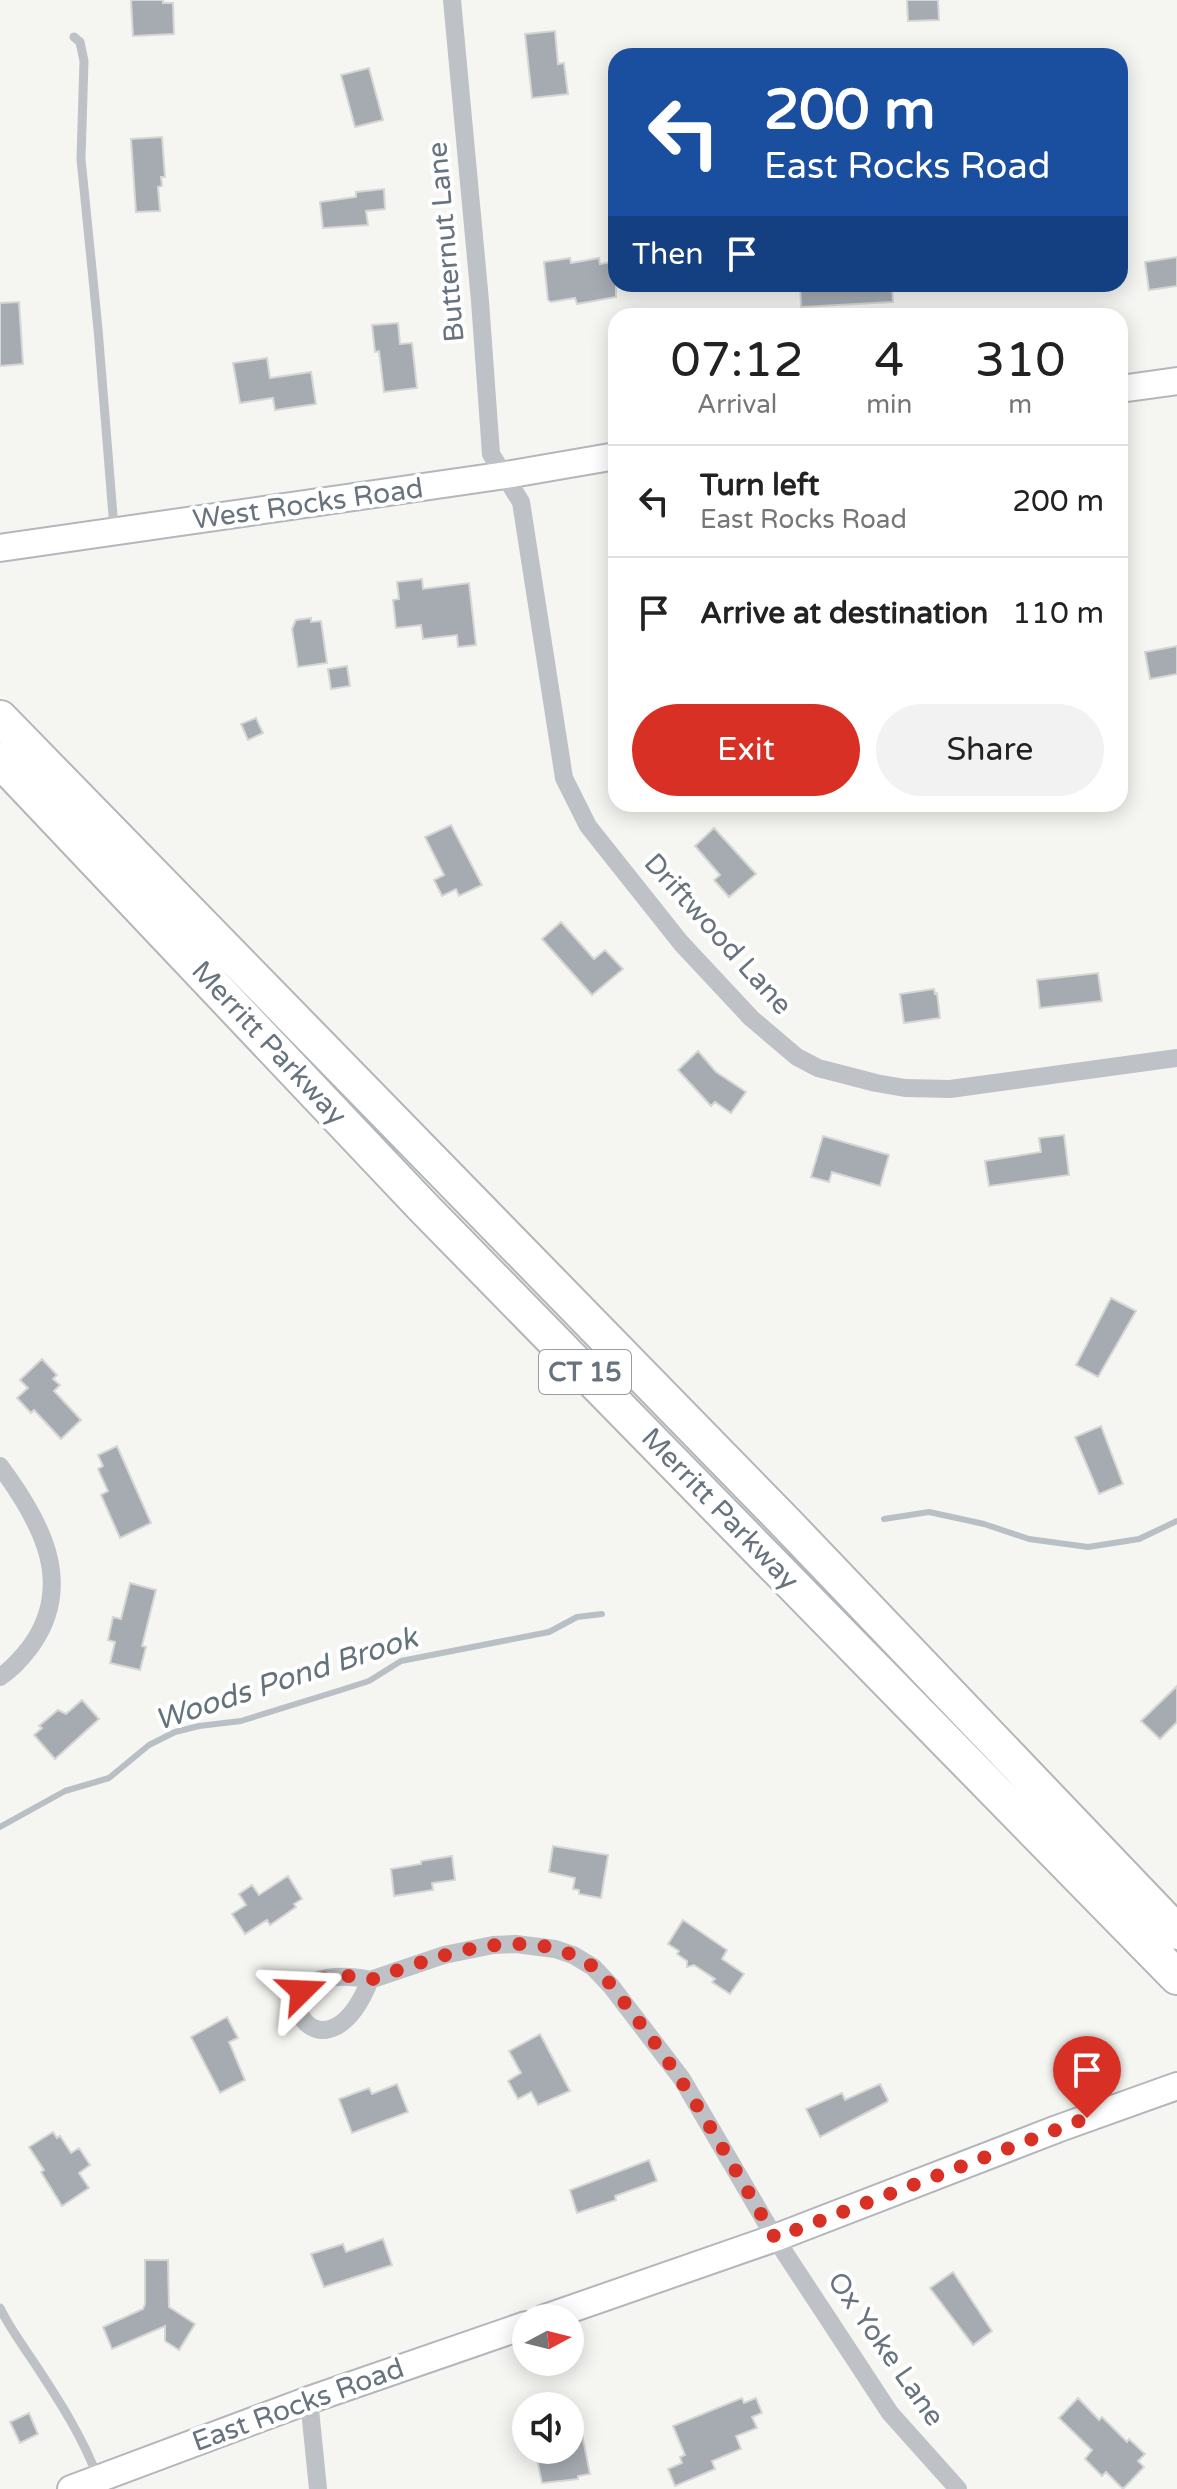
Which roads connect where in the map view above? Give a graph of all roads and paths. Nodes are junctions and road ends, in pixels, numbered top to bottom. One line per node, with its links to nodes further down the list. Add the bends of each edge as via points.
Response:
1 (452, 0): 6 (street, Butternut Lane, via 491,454)
2 (74, 37): 7 (lane, via 84,61 81,159)
3 (1177, 381): 4 (street)
4 (1128, 388)
5 (608, 457): 6 (street, West Rocks Road)
6 (506, 475): 7 (street, West Rocks Road); 11 (street, Driftwood Lane, via 521,502 564,778 574,802 681,943 771,1036 818,1068 905,1088 950,1089)
7 (114, 532): 8 (street, West Rocks Road)
8 (0, 548)
9 (0, 718): 14 (highway, Merritt Parkway / CT 15, via 788,1525)
10 (0, 760): 15 (highway, Merritt Parkway / CT 15, via 423,1207)
11 (1177, 1058)
12 (0, 1466): 13 (street, via 46,1543 52,1586 40,1633)
13 (0, 1677)
14 (1177, 1932)
15 (1177, 1977)
16 (370, 1980): 18 (street, Ox Yoke Lane, via 493,1945 555,1949 593,1967 682,2079)
17 (1177, 2086): 18 (street)
18 (775, 2238): 19 (street); 26 (street, Ox Yoke Lane, via 890,2413)
19 (584, 2304)
20 (0, 2308): 23 (lane, via 87,2450)
21 (512, 2330): 22 (street, East Rocks Road)
22 (309, 2400): 23 (street, East Rocks Road); 25 (street)
23 (98, 2478): 24 (street, East Rocks Road)
24 (71, 2489)
25 (318, 2489)
26 (958, 2489)

